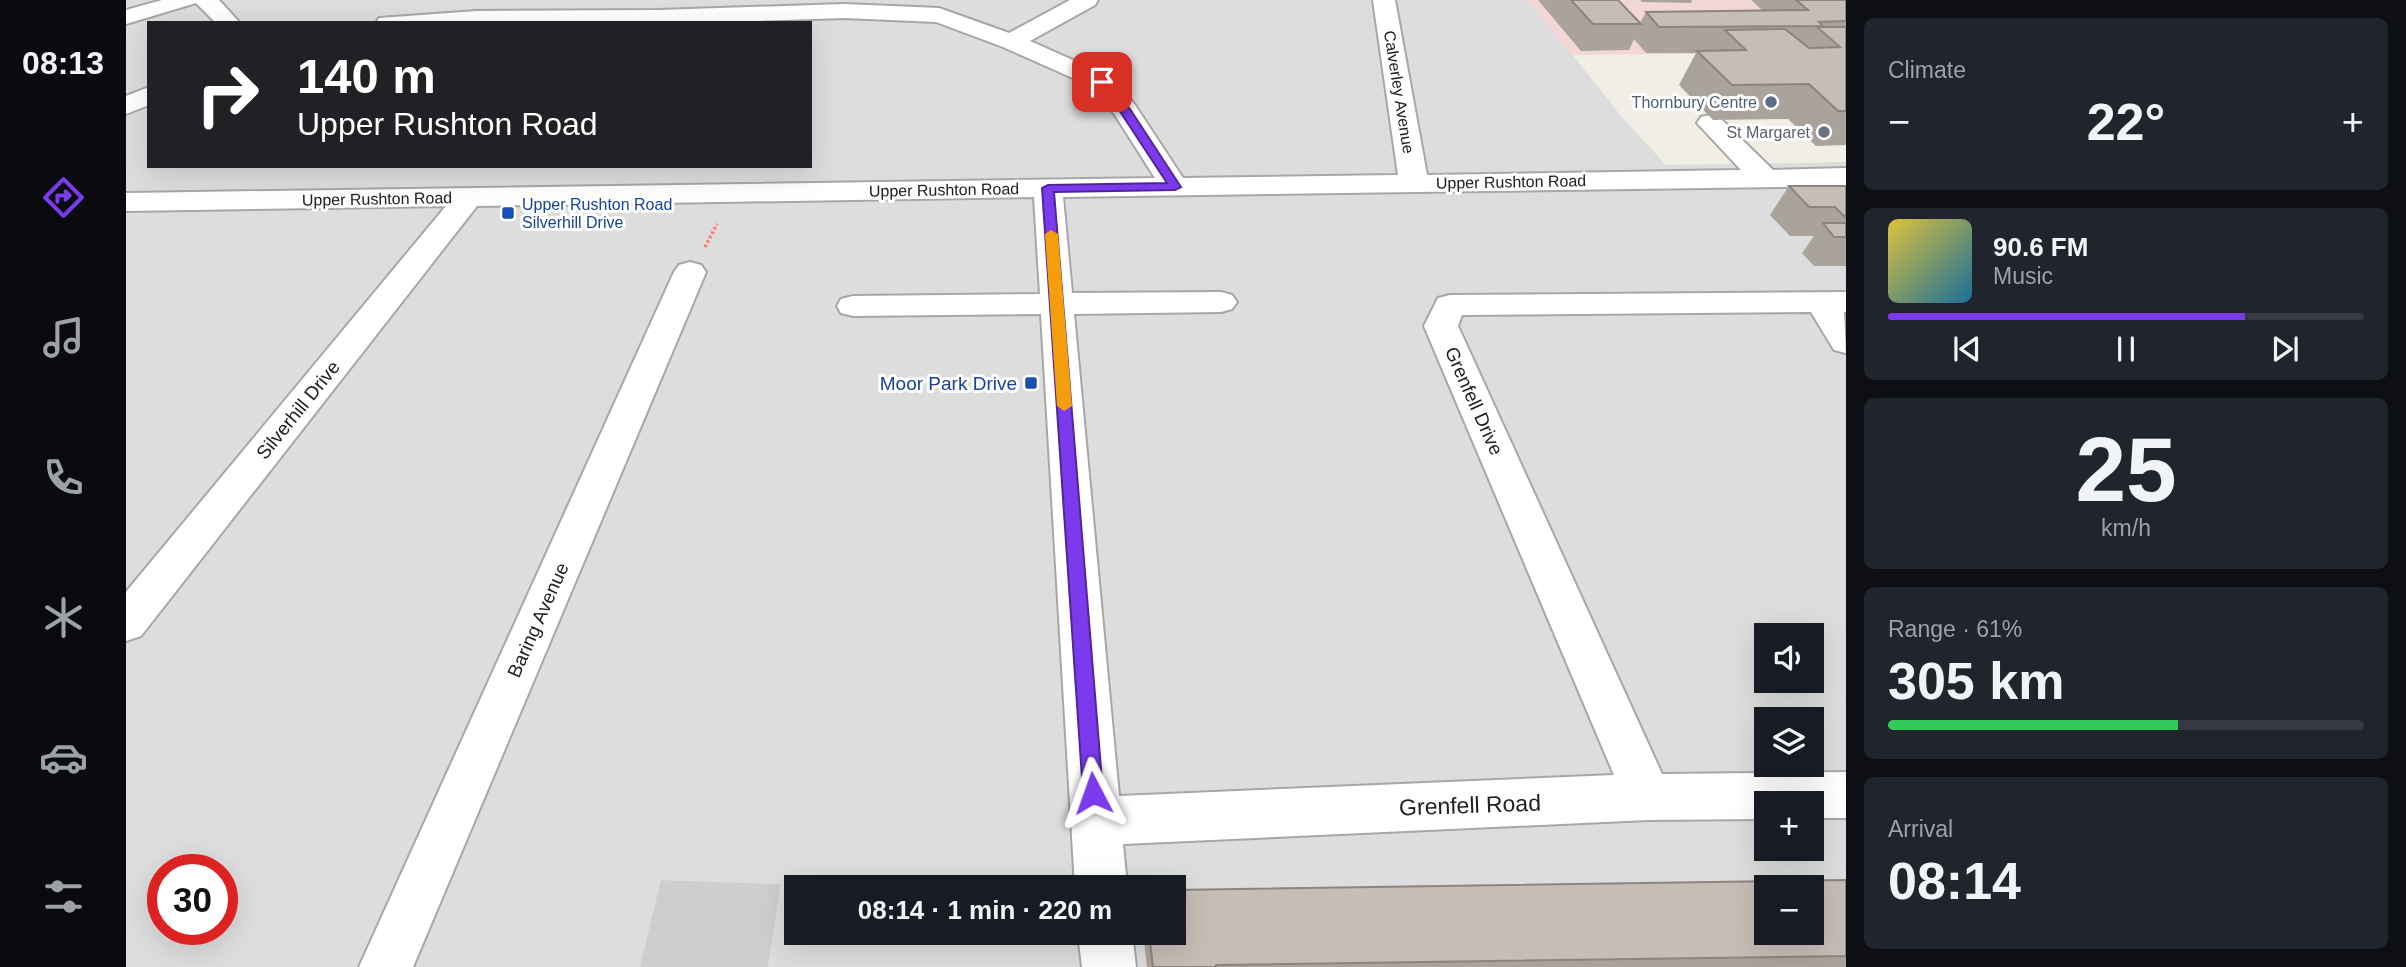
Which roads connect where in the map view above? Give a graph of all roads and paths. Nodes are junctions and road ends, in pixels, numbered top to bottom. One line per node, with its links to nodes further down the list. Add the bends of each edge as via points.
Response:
1 (187, 0): 7 (street)
2 (206, 0): 9 (street)
3 (1087, 0): 11 (street)
4 (1384, 0): 18 (street, Calverley Avenue)
5 (844, 6): 8 (street); 11 (street, via 939,15)
6 (483, 9): 8 (street); 10 (street)
7 (126, 18)
8 (656, 20)
9 (227, 21)
10 (401, 21)
11 (1011, 42): 19 (street, via 1102,82)
12 (147, 96): 13 (street)
13 (126, 106)
14 (1710, 123): 16 (street)
15 (595, 168): 21 (street)
16 (1765, 177): 17 (street, Upper Rushton Road); 18 (street, Upper Rushton Road)
17 (1846, 177)
18 (1414, 184): 19 (street, Upper Rushton Road)
19 (1175, 187): 20 (street, Upper Rushton Road)
20 (1048, 188): 22 (street, Upper Rushton Road); 28 (street)
21 (584, 195): 22 (street, Upper Rushton Road); 23 (street, Upper Rushton Road)
22 (733, 195): 25 (path)
23 (469, 197): 24 (street, Upper Rushton Road); 31 (street, Silverhill Drive)
24 (126, 202)
25 (690, 272): 37 (street, Baring Avenue)
26 (1221, 302): 28 (street)
27 (1833, 302): 30 (street); 33 (street, Grenfell Drive, via 1450,305 1441,326)
28 (1057, 304): 29 (street); 34 (street)
29 (853, 306)
30 (1846, 342)
31 (126, 623)
32 (1846, 795): 33 (street, Grenfell Road)
33 (1648, 797): 34 (street, Grenfell Road)
34 (1095, 821): 35 (street)
35 (1100, 875)
36 (1106, 945): 38 (street)
37 (386, 967)
38 (1108, 967)

